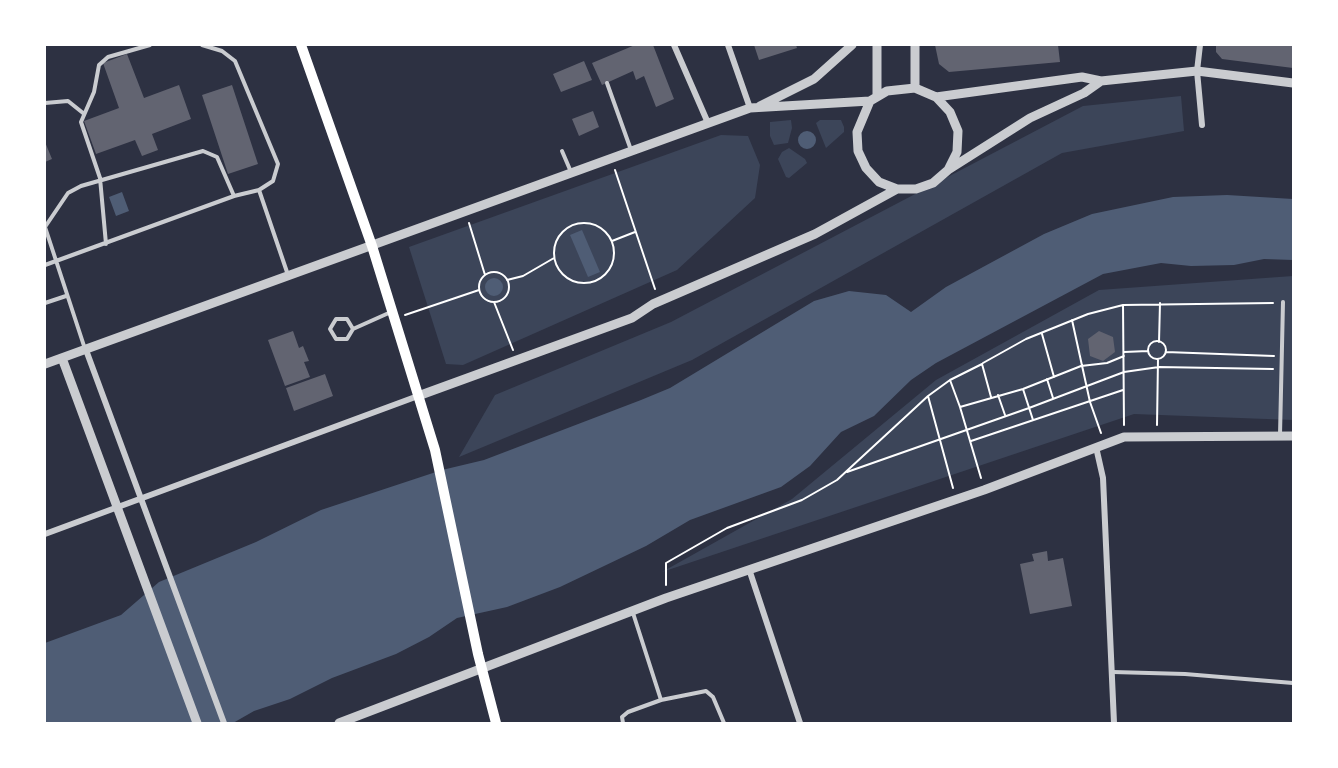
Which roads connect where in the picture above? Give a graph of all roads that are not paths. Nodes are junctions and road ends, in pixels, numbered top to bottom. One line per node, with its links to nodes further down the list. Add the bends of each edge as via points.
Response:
1 (150, 45): 19 (lane, via 108,57 99,65 94,92)
2 (202, 45): 28 (lane, via 222,51 236,61 278,164 273,181)
3 (301, 45): 31 (main road)
4 (674, 45): 20 (street)
5 (728, 45): 18 (street)
6 (852, 45): 18 (street, via 814,79)
7 (877, 45): 16 (street)
8 (915, 45): 14 (street)
9 (1200, 45): 10 (street)
10 (1197, 70): 11 (street); 13 (street); 21 (street)
11 (1101, 81): 15 (street, via 1082,77); 24 (street, via 1030,118)
12 (607, 83): 23 (lane)
13 (1293, 83)
14 (915, 88): 15 (street); 16 (street, via 900,88)
15 (936, 97): 24 (street, via 950,112 957,131 957,152)
16 (874, 98): 18 (street); 27 (street, via 857,132 858,151 879,182)
17 (45, 103): 19 (lane, via 68,101)
18 (753, 108): 20 (street)
19 (83, 113): 26 (lane, via 81,122)
20 (708, 123): 23 (street)
21 (1202, 125)
22 (562, 150): 25 (lane)
23 (631, 151): 25 (street)
24 (948, 170): 27 (street, via 933,183 916,189)
25 (571, 173): 31 (street)
26 (100, 178): 29 (lane, via 203,151 217,158); 30 (lane); 32 (lane, via 68,193 45,227)
27 (897, 189): 43 (street, via 815,234 653,304 632,318)
28 (259, 190): 29 (lane); 34 (lane)
29 (234, 196): 30 (lane)
30 (106, 244): 32 (lane)
31 (372, 246): 34 (street); 38 (main road)
32 (56, 262): 33 (lane); 35 (lane)
33 (45, 266)
34 (288, 276): 40 (street)
35 (66, 296): 37 (lane); 40 (lane)
36 (1283, 302): 44 (lane)
37 (45, 303)
38 (393, 315): 39 (lane); 43 (main road)
39 (353, 329): 39 (lane, via 347,339 336,339 330,329 336,319 347,319)
40 (86, 350): 41 (street); 47 (street)
41 (62, 358): 42 (street); 48 (street)
42 (45, 364)
43 (418, 396): 47 (street); 52 (main road, via 435,450)
44 (1280, 435): 45 (street); 46 (street, via 1157,435 1124,437)
45 (1293, 436)
46 (1100, 445): 50 (street, via 956,500); 53 (street)
47 (142, 499): 48 (street); 57 (street)
48 (118, 508): 49 (street); 56 (street)
49 (45, 534)
50 (749, 569): 51 (street); 62 (street)
51 (633, 612): 52 (street); 55 (lane)
52 (482, 668): 58 (street); 59 (main road)
53 (1113, 672): 54 (lane); 63 (street)
54 (1293, 683)
55 (661, 700): 60 (lane, via 628,712 622,717); 61 (lane, via 706,691 713,697)
56 (197, 723)
57 (225, 723)
58 (339, 723)
59 (496, 723)
60 (623, 723)
61 (724, 723)
62 (800, 723)
63 (1114, 723)

